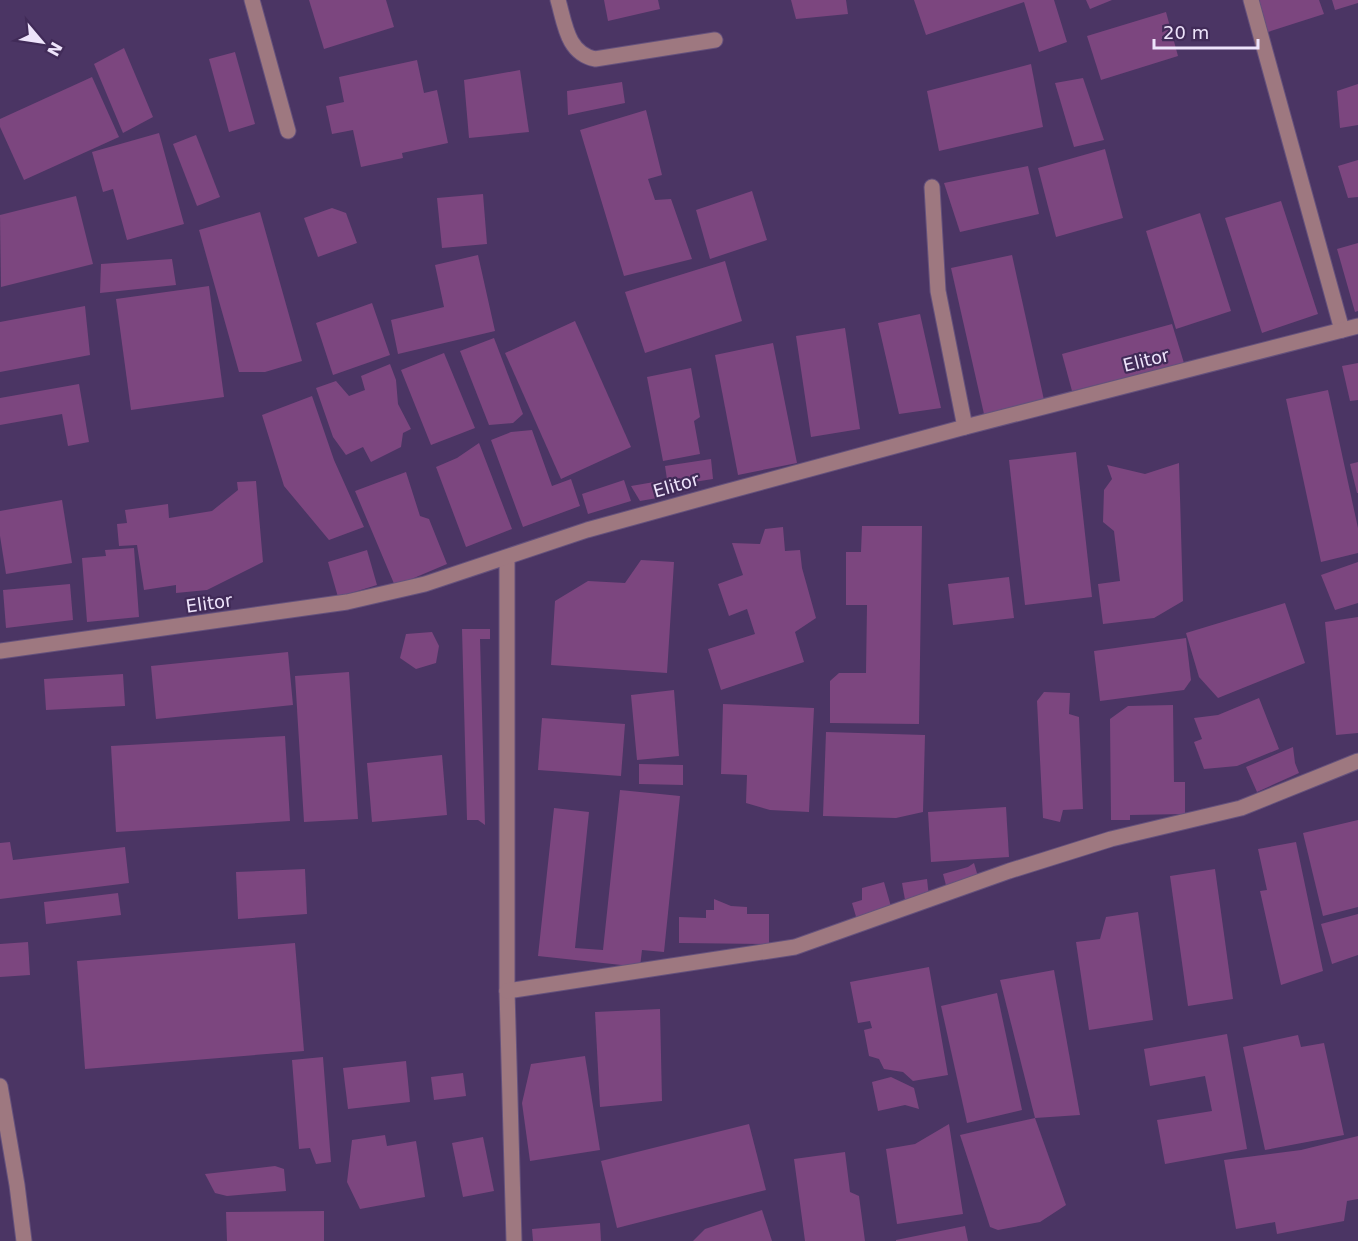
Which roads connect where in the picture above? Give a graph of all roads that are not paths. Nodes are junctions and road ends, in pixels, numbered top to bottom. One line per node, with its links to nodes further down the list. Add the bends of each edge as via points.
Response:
1 (252, 0): 5 (street)
2 (558, 0): 4 (street, via 571,46 582,57 595,59)
3 (1251, 0): 8 (street)
4 (715, 40)
5 (288, 131)
6 (932, 187): 9 (street, via 938,291)
7 (1358, 326): 8 (street, Elitor)
8 (1342, 330): 9 (street, Elitor)
9 (965, 427): 10 (street, Elitor, via 587,530)
10 (507, 558): 11 (street, Elitor, via 425,584 347,602); 13 (street)
11 (0, 651)
12 (1358, 761): 13 (street, via 1240,808 1111,839 795,947)
13 (507, 991): 16 (street)
14 (0, 1086): 15 (street)
15 (24, 1241)
16 (514, 1241)

